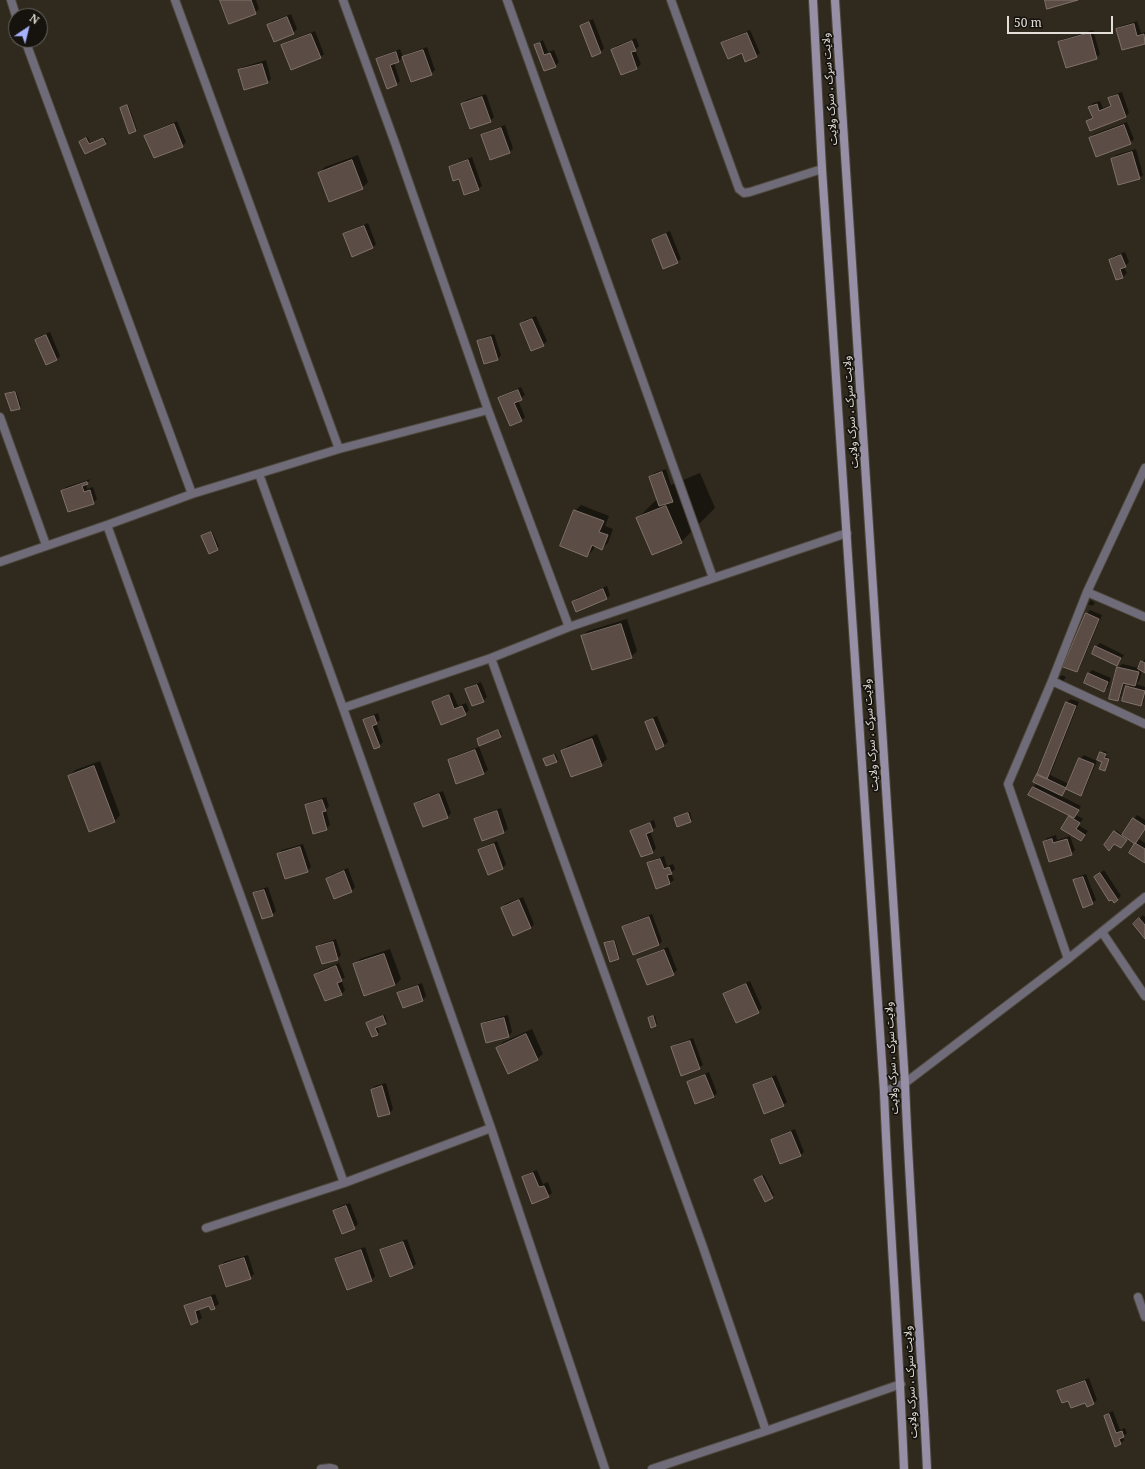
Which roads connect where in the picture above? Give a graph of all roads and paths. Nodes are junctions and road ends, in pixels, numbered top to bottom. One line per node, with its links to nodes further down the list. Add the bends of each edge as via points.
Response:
1 (174, 0): 11 (street)
2 (343, 0): 9 (street)
3 (507, 0): 20 (street)
4 (671, 0): 8 (street, via 739,189 744,193 750,192)
5 (813, 0): 8 (main road, ولایت سړک ، سرک ولایت)
6 (835, 0): 32 (main road, ولایت سړک ، سرک ولایت)
7 (28, 48): 15 (street)
8 (822, 169): 17 (main road, ولایت سړک ، سرک ولایت)
9 (488, 410): 11 (street); 23 (street)
10 (0, 417): 18 (street)
11 (339, 449): 13 (street)
12 (1145, 468): 14 (street)
13 (259, 474): 15 (street); 26 (street)
14 (1143, 480): 21 (street)
15 (192, 494): 16 (street)
16 (108, 525): 18 (street); 35 (street)
17 (847, 533): 20 (street); 33 (main road, ولایت سړک ، سرک ولایت)
18 (46, 545): 19 (street)
19 (0, 562)
20 (712, 578): 23 (street)
21 (1087, 592): 22 (street); 25 (street)
22 (1145, 617)
23 (569, 627): 24 (street)
24 (491, 658): 26 (street); 40 (street, via 703,1247)
25 (1052, 682): 27 (street); 30 (street, via 1008,784)
26 (343, 708): 34 (street)
27 (1145, 724)
28 (1145, 897): 29 (street)
29 (1102, 932): 30 (street); 31 (street)
30 (1068, 959): 32 (street)
31 (1145, 996)
32 (905, 1082): 33 (street); 46 (main road, ولایت سړک ، سرک ولایت)
33 (884, 1092): 39 (main road, ولایت سړک ، سرک ولایت)
34 (491, 1128): 35 (street); 43 (street)
35 (344, 1183): 36 (street)
36 (206, 1228)
37 (1138, 1297): 38 (street)
38 (1145, 1317)
39 (901, 1384): 40 (street); 45 (main road, ولایت سړک ، سرک ولایت)
40 (766, 1431): 44 (street)
41 (321, 1469): 42 (street)
42 (334, 1469)
43 (605, 1469)
44 (652, 1469)
45 (904, 1469)
46 (927, 1469)

